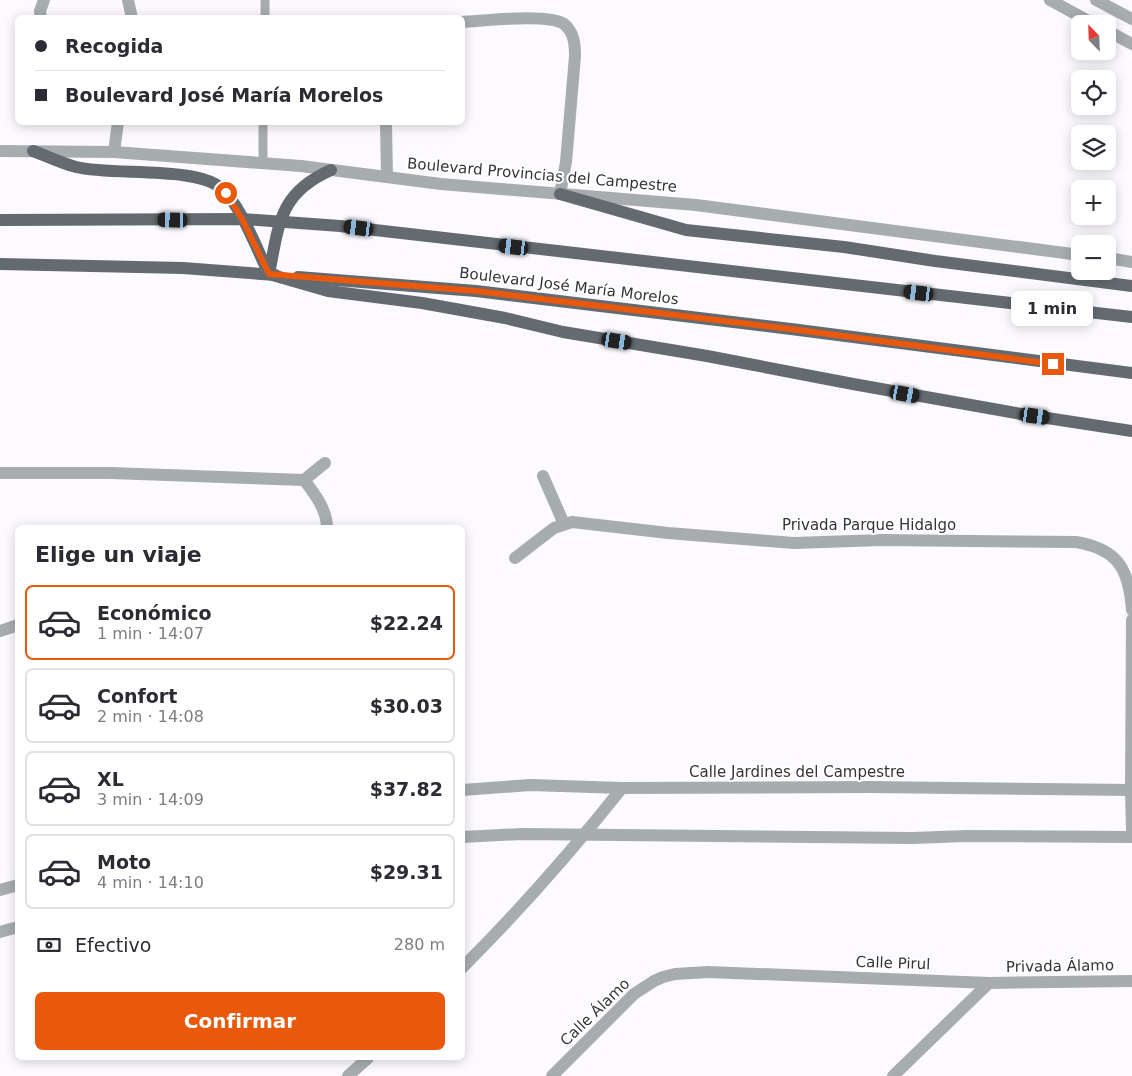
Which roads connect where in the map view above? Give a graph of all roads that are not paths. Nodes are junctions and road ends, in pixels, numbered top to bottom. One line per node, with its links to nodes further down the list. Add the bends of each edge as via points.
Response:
1 (44, 0): 6 (street)
2 (128, 0): 7 (street)
3 (265, 0): 8 (lane)
4 (1050, 0): 9 (street)
5 (1096, 0): 10 (street)
6 (41, 15)
7 (131, 15)
8 (264, 15)
9 (1078, 15)
10 (1132, 19)
11 (465, 22): 23 (street, via 543,18 562,23 569,29 575,44 575,56 566,162)
12 (1116, 35): 13 (street)
13 (1132, 44)
14 (118, 125): 19 (street)
15 (263, 125): 20 (lane)
16 (386, 125): 22 (street)
17 (0, 151): 18 (street, Boulevard Provincias del Campestre)
18 (33, 151): 19 (street, Boulevard Provincias del Campestre); 24 (main road, via 76,167 207,180 226,193)
19 (114, 152): 20 (street, Boulevard Provincias del Campestre)
20 (263, 162): 21 (street, Boulevard Provincias del Campestre)
21 (331, 170): 22 (street, Boulevard Provincias del Campestre); 26 (main road, via 298,192)
22 (387, 177): 23 (street, Boulevard Provincias del Campestre)
23 (560, 194): 27 (street, Boulevard Provincias del Campestre, via 696,206); 32 (main road, via 686,230 844,247)
24 (242, 219): 25 (main road); 26 (main road); 31 (main road)
25 (0, 220)
26 (280, 221): 31 (main road); 33 (main road)
27 (1071, 254)
28 (1116, 259): 29 (street)
29 (1132, 262)
30 (0, 264): 31 (main road, Boulevard José María Morelos, via 183,268)
31 (269, 274): 34 (main road, Boulevard José María Morelos, via 476,291); 35 (main road, via 328,291 422,303 563,332)
32 (1132, 286)
33 (1132, 317)
34 (1132, 373)
35 (1132, 432)
36 (325, 463): 39 (street)
37 (0, 473): 39 (street, via 111,473)
38 (543, 476): 40 (street)
39 (304, 480): 41 (street, via 320,504)
40 (564, 524): 42 (street); 43 (street, Privada Parque Hidalgo, via 572,522 794,543 882,540 1076,542 1101,549 1118,561 1131,592)
41 (327, 525)
42 (515, 558)
43 (1132, 610)
44 (1132, 620): 49 (street)
45 (15, 626): 46 (street)
46 (0, 631)
47 (622, 788): 48 (street, Calle Jardines del Campestre, via 530,784); 49 (street, Calle Jardines del Campestre); 51 (street)
48 (465, 790)
49 (1131, 790): 50 (street)
50 (1132, 832)
51 (584, 835): 52 (street); 53 (street); 58 (street)
52 (465, 837)
53 (1132, 837)
54 (15, 886): 55 (street)
55 (0, 890)
56 (15, 928): 57 (street)
57 (0, 932)
58 (465, 965)
59 (664, 977): 61 (street, Calle Pirul, via 708,972); 64 (street, Calle Álamo, via 634,994)
60 (1132, 981): 61 (street, Privada Álamo)
61 (989, 983): 65 (street)
62 (366, 1060): 63 (street)
63 (348, 1076)
64 (552, 1076)
65 (893, 1076)

